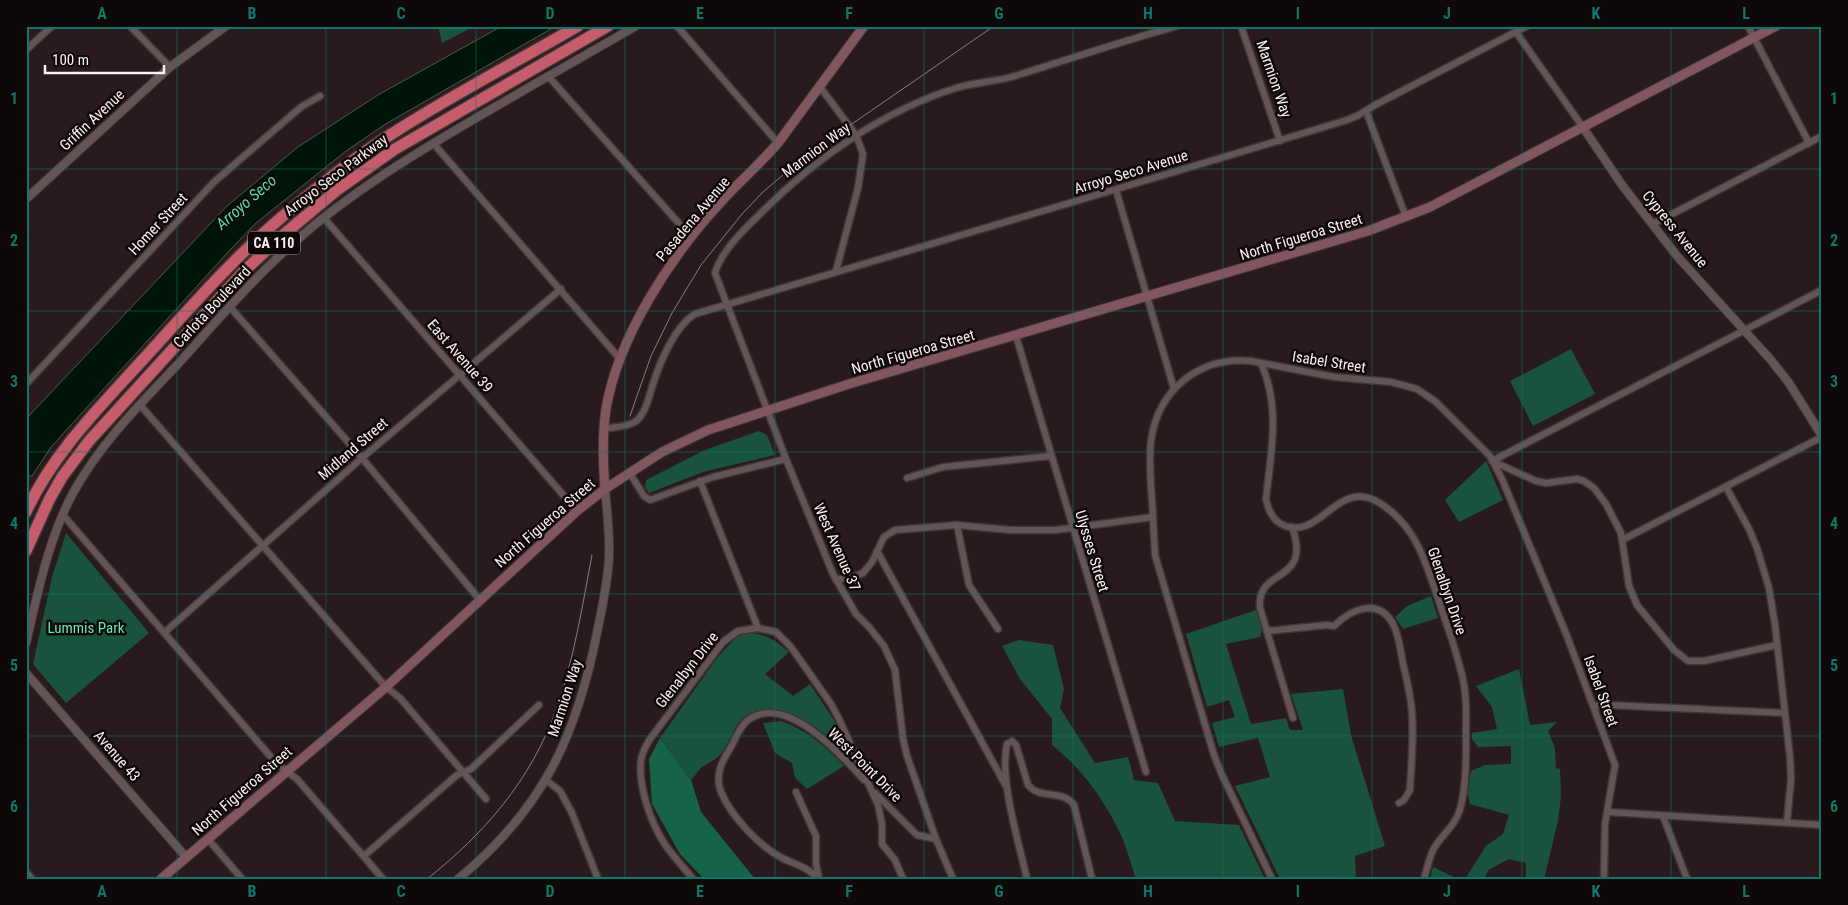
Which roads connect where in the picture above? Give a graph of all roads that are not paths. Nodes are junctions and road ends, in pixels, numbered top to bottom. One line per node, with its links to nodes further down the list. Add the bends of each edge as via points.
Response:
1 (52, 26): 16 (street)
2 (130, 26): 17 (street)
3 (226, 26): 17 (street, Griffin Avenue)
4 (578, 26): 61 (highway, Arroyo Seco Parkway / CA 110, via 397,130 283,216 245,250 83,426)
5 (608, 26): 71 (highway, Arroyo Seco Parkway / CA 110, via 395,148 283,235 244,271 89,441 62,477)
6 (636, 26): 18 (street, Carlota Boulevard)
7 (677, 26): 27 (street)
8 (864, 26): 19 (main road, Pasadena Avenue)
9 (1177, 26): 23 (street, Marmion Way, via 996,81 957,88 929,98)
10 (1241, 26): 25 (street, Marmion Way)
11 (1527, 26): 14 (street, Arroyo Seco Avenue)
12 (1748, 26): 15 (street)
13 (1776, 26): 15 (main road, North Figueroa Street)
14 (1516, 32): 21 (street, Arroyo Seco Avenue); 22 (street, Cypress Avenue)
15 (1754, 38): 22 (main road, North Figueroa Street); 28 (street)
16 (26, 50)
17 (170, 67): 30 (street, Griffin Avenue)
18 (548, 76): 26 (street, Carlota Boulevard); 34 (street)
19 (820, 88): 23 (street); 27 (main road, Pasadena Avenue)
20 (320, 96): 46 (street, Homer Street, via 301,106 214,182)
21 (1366, 111): 25 (street, Arroyo Seco Avenue); 31 (street)
22 (1582, 126): 31 (main road, North Figueroa Street); 33 (street, Cypress Avenue)
23 (856, 135): 35 (street, via 863,154 862,169); 39 (street, Marmion Way, via 794,182 723,256 715,273)
24 (1822, 136): 28 (street)
25 (1280, 141): 29 (street, Arroyo Seco Avenue)
26 (434, 143): 32 (street, Carlota Boulevard, via 348,198); 36 (street)
27 (778, 143): 34 (main road, Pasadena Avenue, via 720,202)
28 (1809, 143): 33 (street)
29 (1116, 190): 35 (street, Arroyo Seco Avenue); 38 (street)
30 (26, 199)
31 (1406, 217): 38 (main road, North Figueroa Street)
32 (324, 218): 40 (street, Carlota Boulevard, via 296,240); 45 (street, East Avenue 39)
33 (1653, 224): 41 (street, Cypress Avenue, via 1677,256)
34 (692, 238): 43 (main road, Pasadena Avenue, via 646,306)
35 (836, 271): 39 (street, Arroyo Seco Avenue)
36 (561, 289): 43 (street); 45 (street, Midland Street)
37 (1822, 290): 41 (street)
38 (1147, 297): 42 (main road, North Figueroa Street); 47 (street)
39 (727, 304): 49 (street, West Avenue 37); 50 (street, via 688,318 674,337 642,415 628,425)
40 (230, 307): 48 (street, Carlota Boulevard); 53 (street)
41 (1744, 330): 51 (street, Cypress Avenue, via 1786,379); 55 (street)
42 (1016, 336): 49 (main road, North Figueroa Street, via 849,384); 52 (street, Ulysses Street)
43 (620, 359): 50 (main road, Pasadena Avenue, via 608,400)
44 (1261, 363): 47 (street, Isabel Street, via 1239,360 1215,363 1193,373); 55 (street, Isabel Street, via 1334,377 1391,382 1417,389 1436,402); 67 (street, via 1273,405 1266,499 1277,521)
45 (460, 375): 53 (street, Midland Street); 63 (street, East Avenue 39)
46 (26, 384)
47 (1174, 389): 65 (street, Isabel Street, via 1159,413 1151,439)
48 (140, 405): 64 (street, Carlota Boulevard, via 114,432 88,468); 70 (street)
49 (768, 412): 54 (street, West Avenue 37); 56 (main road, North Figueroa Street, via 708,430)
50 (604, 429): 60 (main road, Pasadena Avenue)
51 (1822, 437): 59 (street)
52 (1051, 456): 57 (street, via 943,467); 68 (street, Ulysses Street)
53 (362, 458): 70 (street, Midland Street); 74 (street)
54 (786, 460): 58 (street); 73 (street, West Avenue 37)
55 (1492, 461): 69 (street, via 1546,484 1577,479 1590,484 1606,504); 84 (street, Isabel Street)
56 (629, 472): 58 (street, via 650,500); 60 (main road, North Figueroa Street)
57 (907, 478)
58 (700, 481): 75 (street)
59 (1726, 487): 69 (street); 80 (street, via 1749,529 1762,562)
60 (605, 489): 63 (main road, North Figueroa Street); 90 (street, Marmion Way, via 609,557 591,663 573,724)
61 (30, 501): 62 (highway, Arroyo Seco Parkway / CA 110)
62 (26, 512)
63 (577, 512): 74 (main road, North Figueroa Street)
64 (63, 515): 78 (street); 79 (street, Carlota Boulevard, via 44,564)
65 (1153, 518): 68 (street); 117 (street, Isabel Street, via 1154,555 1214,755)
66 (957, 525): 68 (street, via 1018,530); 72 (street, via 895,530 884,537); 76 (street, via 969,585)
67 (1292, 527): 77 (street, via 1297,556 1286,571 1262,590 1259,598); 118 (street, Glenalbyn Drive, via 1310,524 1346,500 1369,498 1399,519 1416,540 1425,561 1460,664 1466,694 1466,770 1460,809 1454,824 1434,849)
68 (1072, 529): 89 (street, Ulysses Street)
69 (1622, 540): 80 (street, via 1626,575 1636,605 1681,657 1694,662)
70 (262, 546): 78 (street, Midland Street); 82 (street)
71 (26, 551)
72 (877, 551): 73 (street, via 863,573); 91 (street)
73 (836, 580): 101 (street, West Avenue 37, via 856,614 884,646 896,670 905,748)
74 (480, 600): 82 (main road, North Figueroa Street)
75 (758, 628): 92 (street, via 776,632 791,646 839,719); 111 (street, Glenalbyn Drive, via 738,631 723,642 643,752 642,779 650,816 665,844)
76 (998, 629)
77 (1268, 631): 86 (street); 95 (street, via 1334,626 1352,612 1366,608 1381,612 1391,620 1412,713 1410,790)
78 (165, 632): 87 (street)
79 (26, 643)
80 (1778, 645): 85 (street)
81 (26, 672): 103 (street, Avenue 43)
82 (386, 687): 87 (main road, North Figueroa Street); 88 (street, via 399,696)
83 (539, 705): 88 (street, via 471,769)
84 (1594, 706): 85 (street); 96 (street, Isabel Street, via 1615,765)
85 (1785, 714): 98 (street, via 1790,772)
86 (1293, 718)
87 (286, 771): 100 (main road, North Figueroa Street); 102 (street, via 297,779)
88 (463, 772): 94 (street); 102 (street)
89 (1146, 772)
90 (546, 780): 109 (street, Marmion Way, via 508,833); 110 (street, via 560,790)
91 (1008, 789): 115 (street); 116 (street, via 1005,752 1007,744 1012,741 1032,790 1064,796 1074,805)
92 (871, 790): 101 (street, West Point Drive, via 917,835); 112 (street, West Point Drive, via 837,749 786,716 770,713 755,716 742,727 718,772 723,796 761,844); 113 (street, via 881,814 882,844 895,860)
93 (796, 792): 112 (street, via 816,836)
94 (486, 799)
95 (1399, 803)
96 (1608, 812): 97 (street); 119 (street, Isabel Street)
97 (1663, 816): 98 (street); 120 (street)
98 (1787, 822): 99 (street)
99 (1822, 825)
100 (208, 839): 103 (main road, North Figueroa Street); 107 (street)
101 (936, 839): 114 (street, West Avenue 37)
102 (364, 856): 108 (street)
103 (186, 858): 106 (main road, North Figueroa Street)
104 (26, 872): 105 (street)
105 (32, 879)
106 (162, 879)
107 (242, 879)
108 (382, 879)
109 (458, 879)
110 (598, 879)
111 (694, 879)
112 (818, 879)
113 (903, 879)
114 (953, 879)
115 (1027, 879)
116 (1092, 879)
117 (1272, 879)
118 (1424, 879)
119 (1604, 879)
120 (1687, 879)

